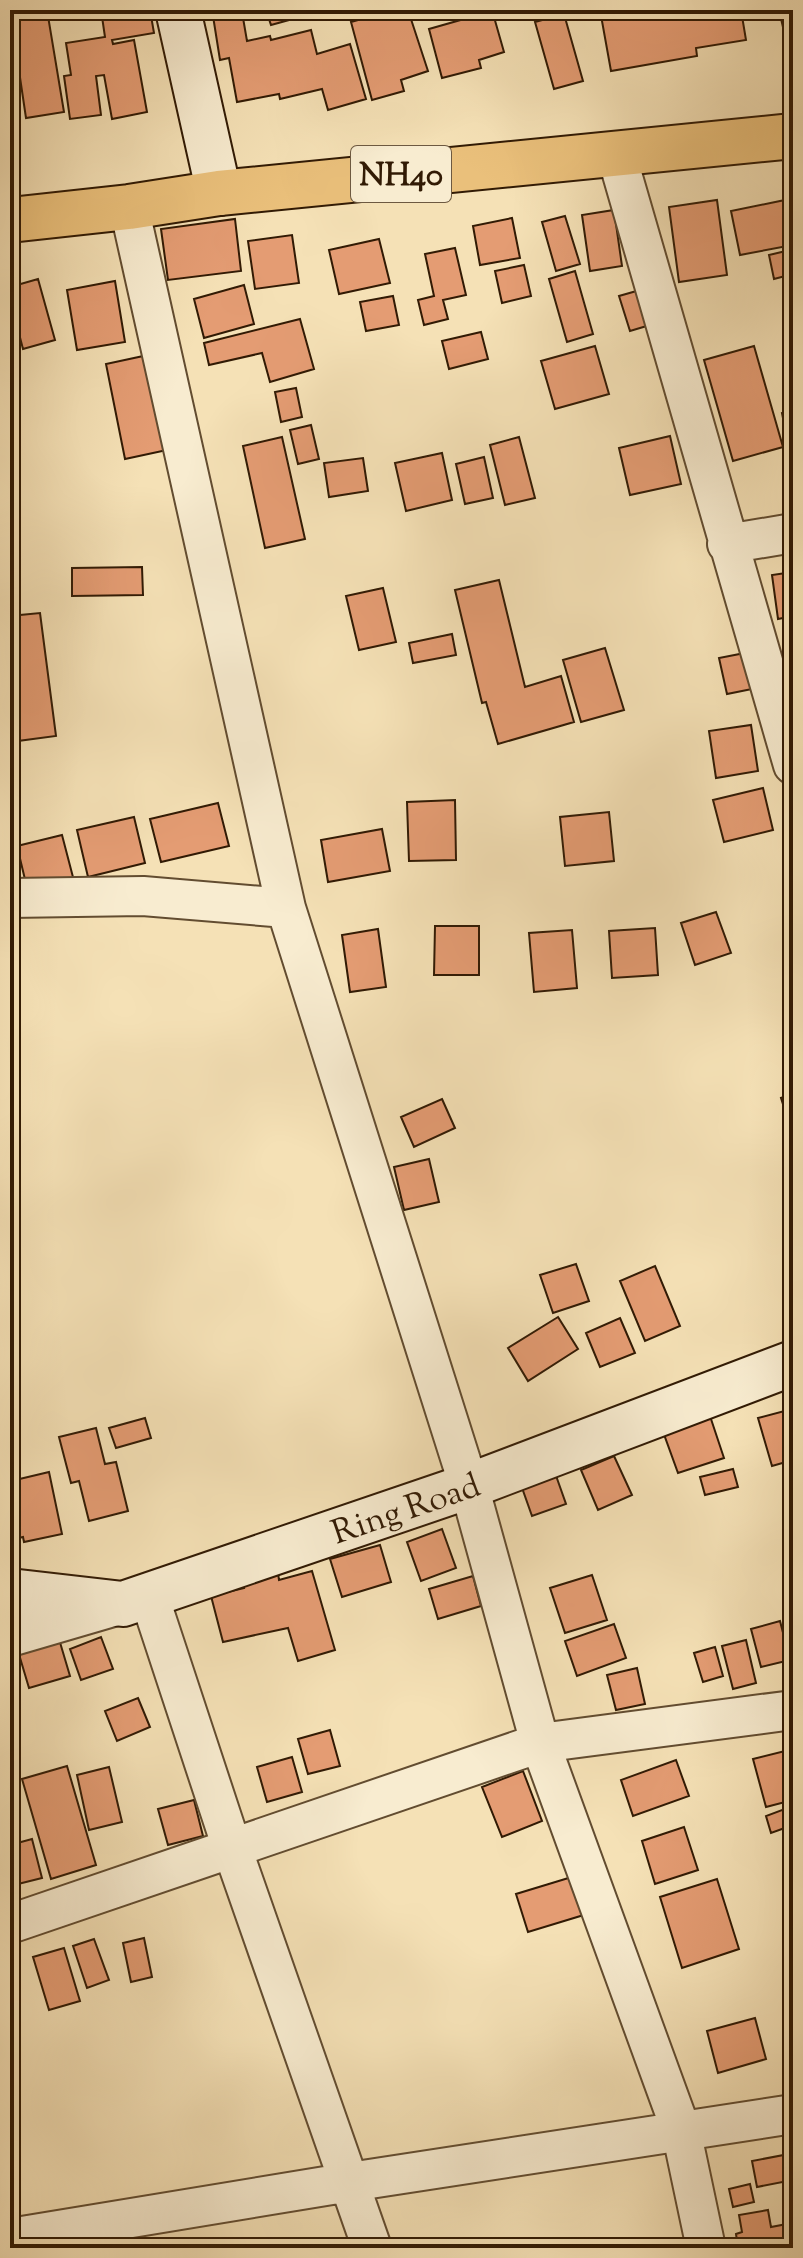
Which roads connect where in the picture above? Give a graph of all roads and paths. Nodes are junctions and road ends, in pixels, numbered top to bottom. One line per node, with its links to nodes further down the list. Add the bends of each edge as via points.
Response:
1 (178, 10): 4 (street)
2 (793, 136): 3 (highway, NH40)
3 (616, 153): 4 (highway, NH40); 8 (street)
4 (219, 193): 5 (highway, NH40)
5 (129, 207): 6 (highway, NH40); 12 (street)
6 (10, 220)
7 (793, 533): 8 (street)
8 (727, 544): 9 (street)
9 (785, 713): 10 (street)
10 (793, 765)
11 (10, 898): 12 (street, via 143,896)
12 (286, 908): 14 (street)
13 (793, 1363): 14 (street, Ring Road)
14 (469, 1486): 16 (street, Ring Road); 19 (street)
15 (10, 1591): 16 (street, Ring Road)
16 (136, 1600): 17 (street); 20 (street)
17 (10, 1637)
18 (793, 1710): 19 (street)
19 (540, 1743): 20 (street); 23 (street)
20 (232, 1848): 21 (street); 24 (street)
21 (10, 1924)
22 (793, 2114): 23 (street)
23 (681, 2130): 24 (street); 27 (street)
24 (350, 2182): 25 (street); 26 (street)
25 (10, 2238)
26 (372, 2248)
27 (706, 2248)

